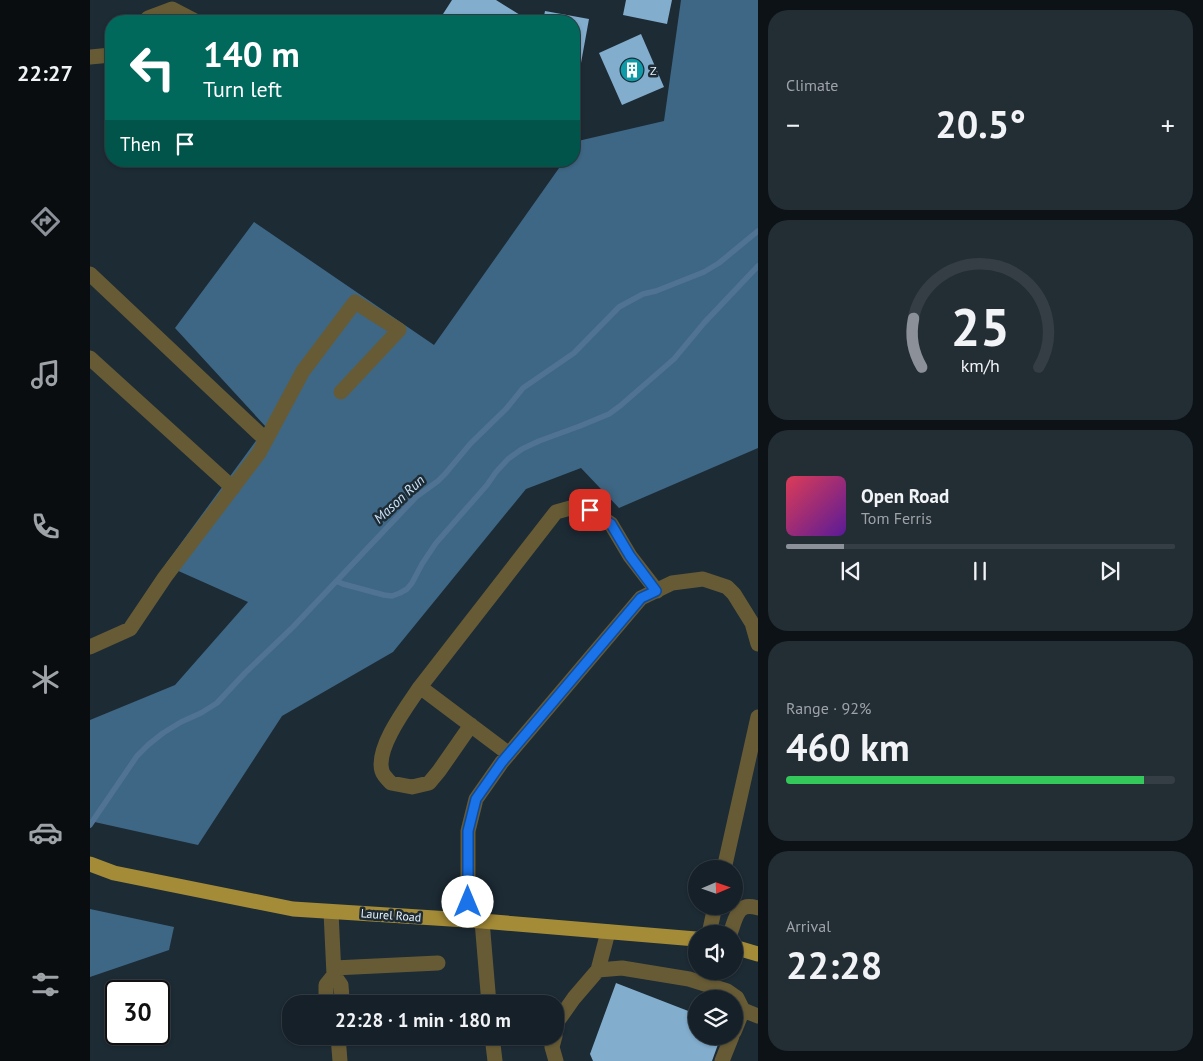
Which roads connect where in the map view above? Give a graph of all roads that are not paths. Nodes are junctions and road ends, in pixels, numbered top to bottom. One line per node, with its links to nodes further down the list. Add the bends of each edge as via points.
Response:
1 (157, 15): 2 (street, via 172,10)
2 (182, 15)
3 (105, 56): 4 (street)
4 (90, 57)
5 (90, 274): 8 (street)
6 (90, 358): 9 (street)
7 (341, 392): 8 (street, via 399,330 355,302 303,371)
8 (266, 440): 9 (street)
9 (233, 488): 12 (street, via 130,629)
10 (656, 591): 11 (street, via 672,583 703,579 727,587 752,623); 13 (street, via 611,524 582,508 556,512); 16 (street, via 641,598)
11 (758, 644)
12 (90, 647)
13 (420, 687): 15 (street); 15 (street, via 395,724 385,747 382,772 391,784 412,787 429,783)
14 (758, 717): 17 (street)
15 (471, 726): 16 (street)
16 (509, 754): 21 (street, via 476,799 468,831)
17 (726, 860)
18 (90, 864): 20 (main road, Laurel Road, via 114,873 284,907)
19 (758, 908): 22 (street, via 746,905 741,908)
20 (331, 912): 21 (main road, Laurel Road); 29 (street)
21 (475, 921): 23 (main road, Laurel Road); 33 (street)
22 (733, 925)
23 (608, 932): 24 (main road, Laurel Road); 28 (street)
24 (688, 938)
25 (743, 950): 26 (main road)
26 (758, 954)
27 (438, 963): 29 (street)
28 (598, 970): 30 (street, via 622,968 689,979); 35 (street)
29 (334, 971): 31 (street, via 326,985); 32 (street, via 342,985)
30 (723, 990)
31 (326, 995)
32 (342, 995)
33 (487, 995)
34 (743, 1010): 36 (street)
35 (564, 1012)
36 (758, 1016)
37 (339, 1045): 41 (street)
38 (493, 1045): 42 (street)
39 (552, 1045): 43 (street)
40 (728, 1045): 44 (street)
41 (340, 1061)
42 (495, 1061)
43 (556, 1061)
44 (722, 1061)

